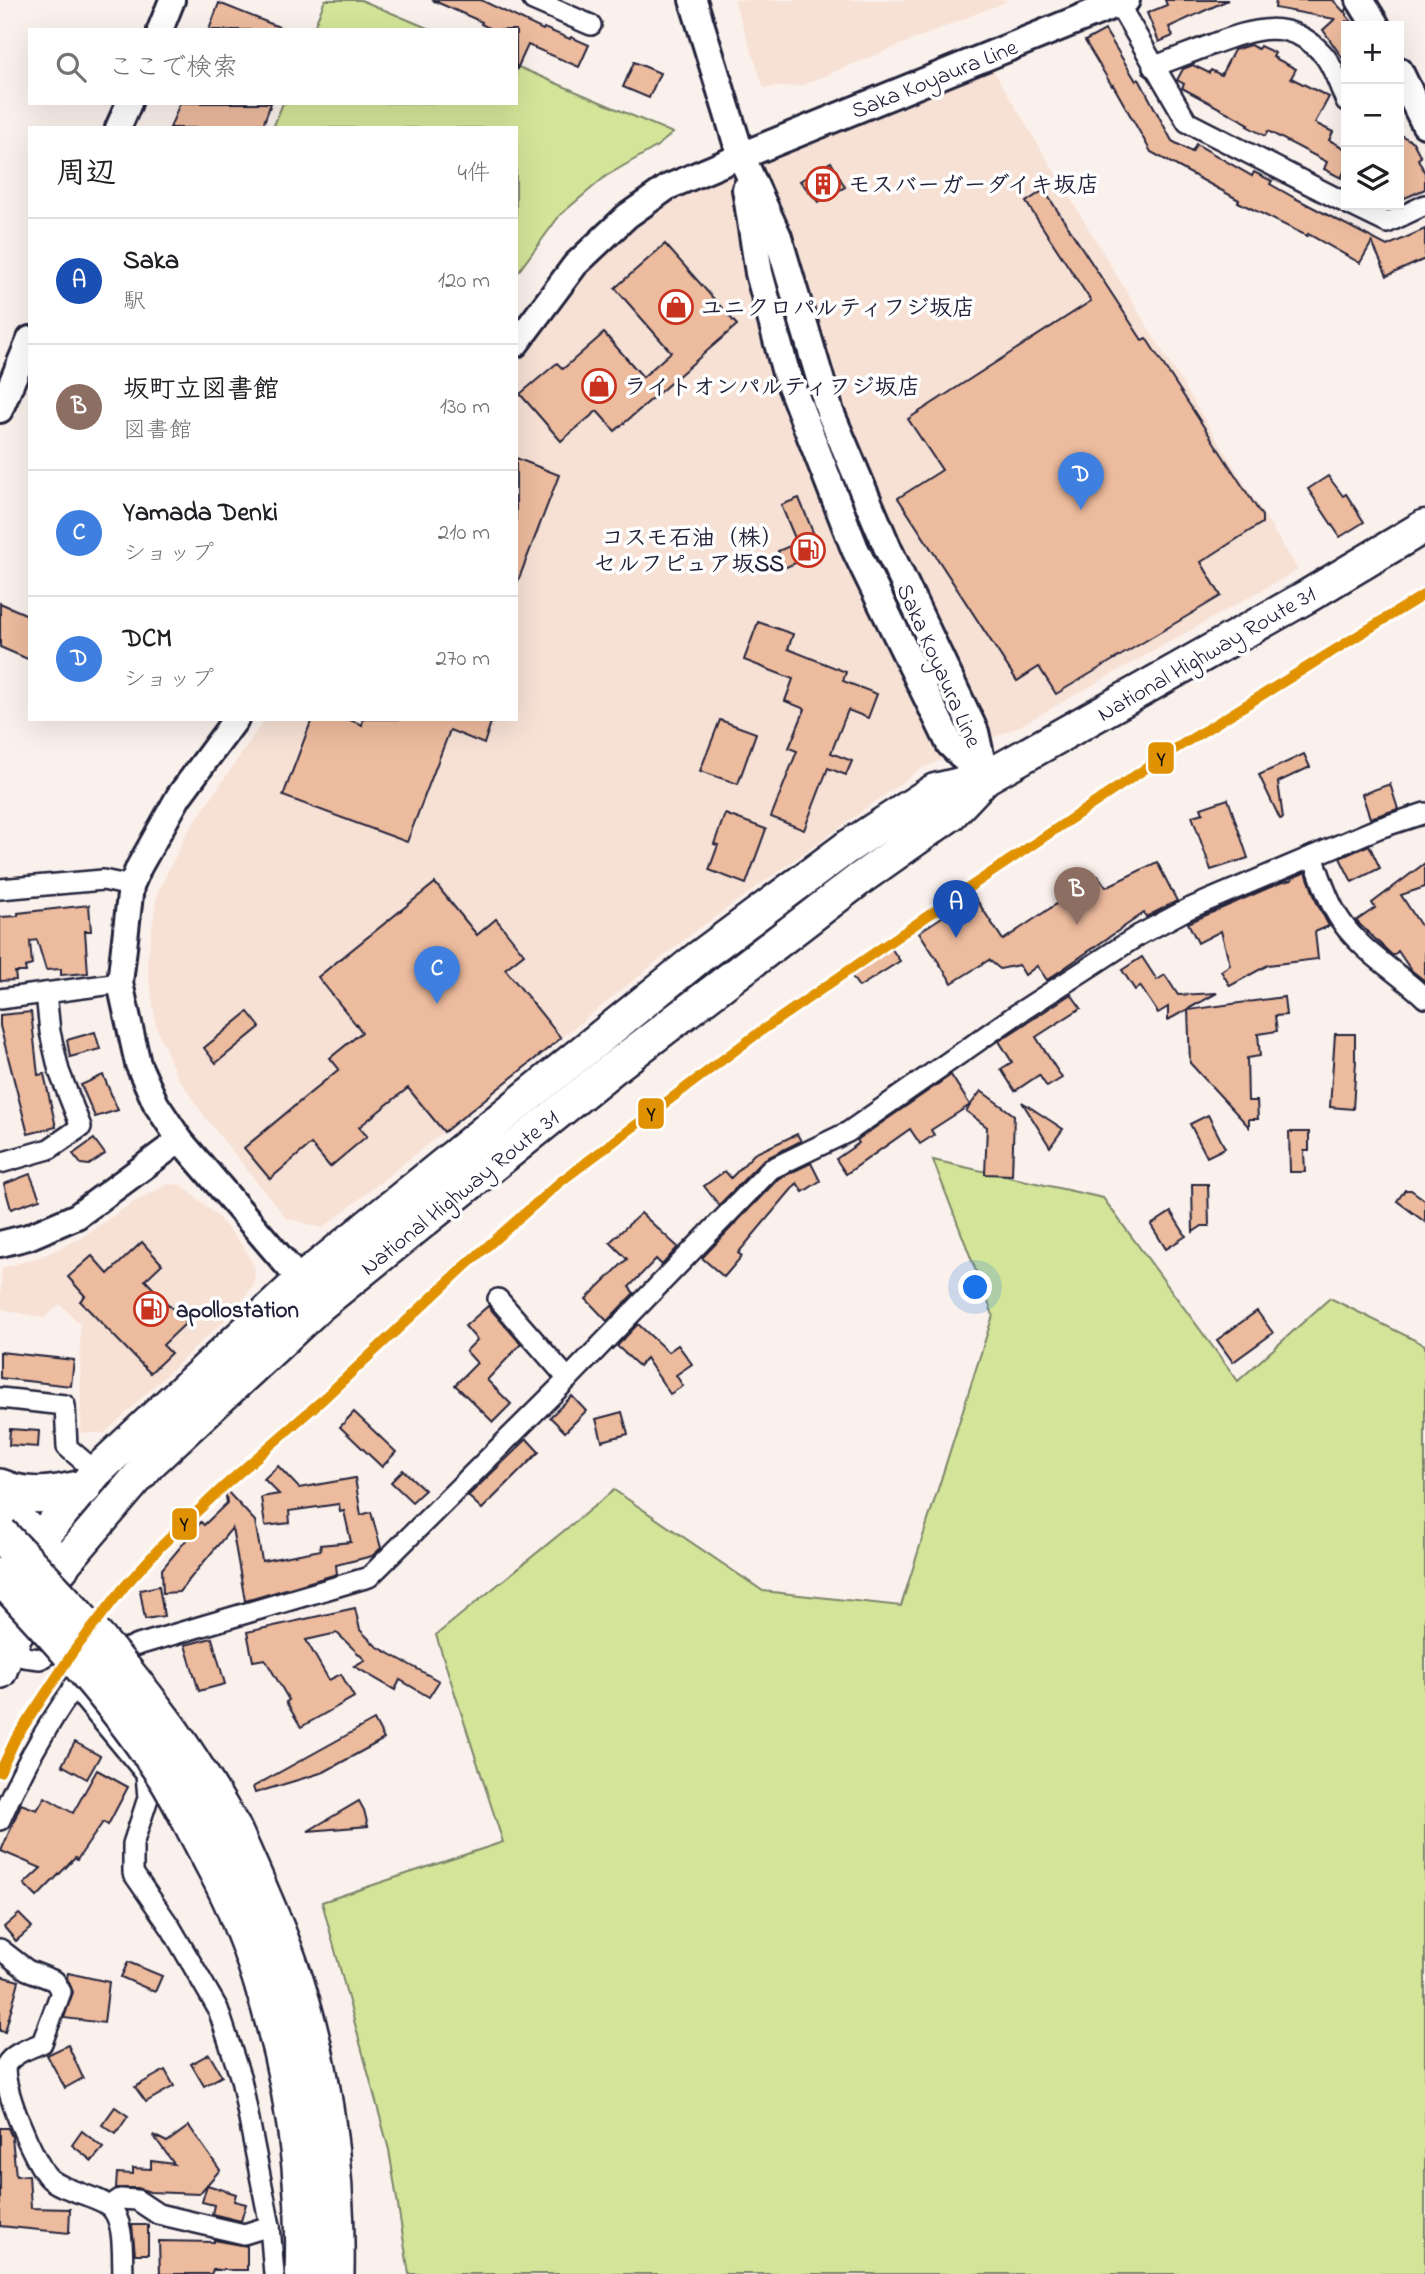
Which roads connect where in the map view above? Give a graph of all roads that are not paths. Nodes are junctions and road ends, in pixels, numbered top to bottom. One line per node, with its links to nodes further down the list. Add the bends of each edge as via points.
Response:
1 (172, 0): 8 (street)
2 (533, 0): 7 (street)
3 (692, 0): 15 (main road, Saka Koyaura Line)
4 (1360, 0): 6 (main road)
5 (1122, 2): 9 (street); 15 (main road, Saka Koyaura Line)
6 (1373, 21)
7 (592, 25)
8 (161, 28)
9 (1153, 67): 11 (street, via 1244,33 1265,28 1287,30 1324,54); 16 (street, via 1187,122)
10 (1404, 81): 13 (main road)
11 (1341, 90)
12 (128, 105): 14 (street)
13 (1425, 124)
14 (119, 126)
15 (741, 156): 19 (street, via 668,187 627,216 575,265); 24 (main road, Saka Koyaura Line, via 778,237 830,412 888,549 975,732)
16 (1341, 199)
17 (1425, 205): 18 (street, via 1387,223)
18 (1362, 210)
19 (518, 341)
20 (28, 344): 21 (street)
21 (0, 410)
22 (1425, 526): 24 (highway, National Highway Route 31)
23 (235, 721): 27 (street, via 179,796)
24 (985, 778): 36 (highway, National Highway Route 31, via 935,790 846,848 698,958)
25 (1425, 813): 26 (street)
26 (1312, 856): 31 (street, via 1341,921); 38 (street, via 1139,935 848,1132 771,1169)
27 (131, 886): 28 (street, via 103,880); 29 (street)
28 (0, 890)
29 (120, 983): 30 (street); 33 (street, via 138,1064 156,1104)
30 (46, 993): 32 (street); 34 (street, via 59,1071 81,1127 49,1149)
31 (1425, 998)
32 (0, 999)
33 (180, 1140): 35 (street, via 77,1216); 36 (street)
34 (0, 1163)
35 (0, 1244)
36 (310, 1292): 40 (highway, National Highway Route 31); 44 (highway, National Highway Route 31, via 150,1463)
37 (498, 1299): 38 (street)
38 (568, 1379): 48 (street, via 369,1577)
39 (0, 1398): 40 (street, via 65,1405 67,1447)
40 (90, 1480): 41 (highway, via 53,1495 19,1495); 44 (highway, National Highway Route 31)
41 (0, 1487)
42 (0, 1501): 44 (highway)
43 (0, 1534): 51 (highway, bridge, via 125,1671 195,1765)
44 (49, 1555): 46 (highway, National Highway Route 31); 47 (highway, National Highway Route 31)
45 (0, 1576): 51 (highway, bridge, via 50,1630 168,1781)
46 (0, 1604)
47 (4, 1648): 48 (street, via 40,1660 56,1649)
48 (97, 1657): 49 (street)
49 (74, 1686): 50 (street, via 39,1740); 54 (street, via 146,1774 148,1798 133,1844 133,1873 218,2009 241,2079)
50 (0, 1820)
51 (218, 1837): 57 (highway, via 236,1911 274,2023 289,2091 300,2165); 58 (highway, via 265,1899 305,2016 321,2087 330,2159)
52 (0, 1949): 53 (street, via 27,1970 55,1981 61,1992 42,2043 6,2065 3,2076 17,2125 48,2178)
53 (110, 2206): 54 (street, via 120,2199 137,2200 159,2214 244,2234); 55 (street, via 118,2221)
54 (270, 2226): 56 (street)
55 (123, 2274)
56 (274, 2274)
57 (303, 2274)
58 (336, 2274)

